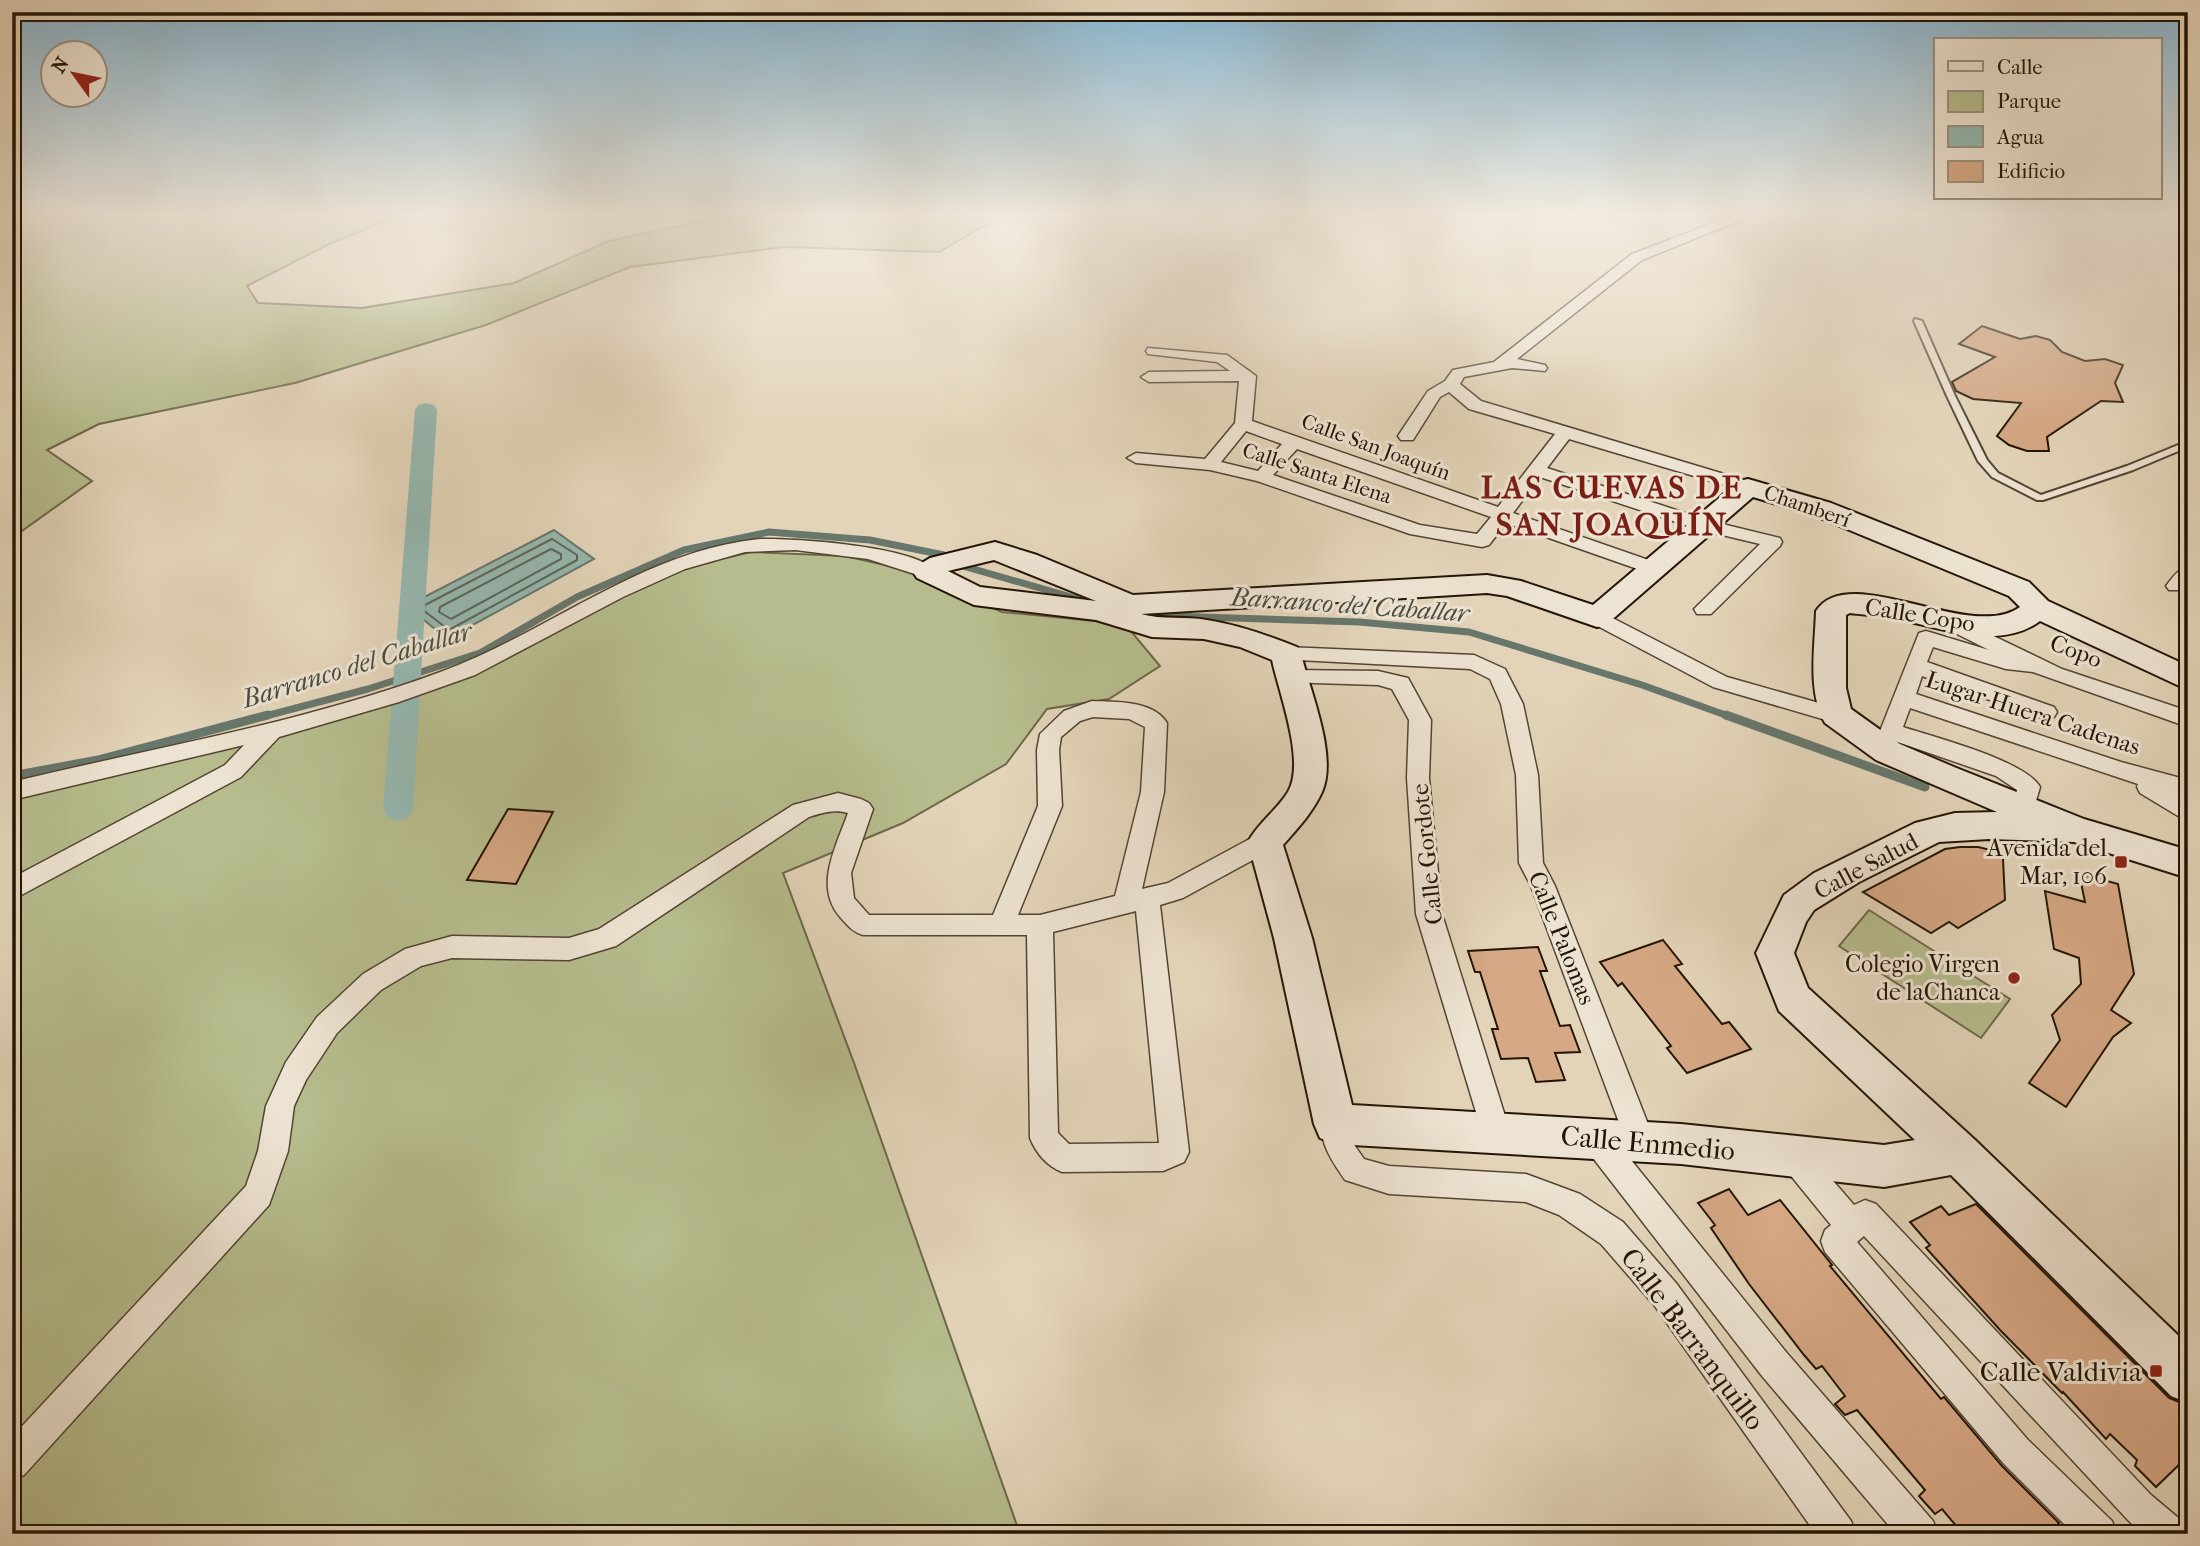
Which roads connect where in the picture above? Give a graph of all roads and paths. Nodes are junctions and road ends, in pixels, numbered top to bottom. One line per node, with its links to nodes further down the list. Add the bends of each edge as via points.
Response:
1 (1602, 284): 4 (street)
2 (1918, 321): 13 (lane, via 1983,461 1995,475 2021,490 2040,498)
3 (1154, 351): 6 (street, via 1221,358)
4 (1498, 366): 5 (street, via 1512,363); 8 (street, via 1459,373)
5 (1539, 368)
6 (1248, 376): 7 (street); 9 (street)
7 (1149, 377)
8 (1451, 384): 10 (street, Chamberí, via 1475,405); 11 (street, via 1434,394)
9 (1242, 424): 12 (street, Calle San Joaquín); 15 (street)
10 (1566, 431): 16 (street); 18 (street, Chamberí)
11 (1407, 436)
12 (1294, 441): 17 (street); 19 (street, Calle San Joaquín)
13 (2188, 444)
14 (1136, 458): 15 (street, Calle Santa Elena)
15 (1210, 465): 17 (street, Calle Santa Elena)
16 (1535, 470): 19 (street); 20 (street)
17 (1262, 477): 19 (street, Calle Santa Elena, via 1417,530 1482,541)
18 (1748, 486): 20 (street); 23 (street, Chamberí, via 1822,509 2019,589)
19 (1502, 515): 22 (street, Calle San Joaquín)
20 (1704, 525): 22 (street); 24 (street, via 1773,542)
21 (934, 568): 25 (street, via 995,551 1130,605 1487,583); 28 (street, via 974,596 1097,611 1152,627 1204,629 1248,639); 35 (street, via 796,545 747,546 680,564 619,589 492,659 377,701)
22 (1653, 568): 25 (street)
23 (2038, 608): 26 (street, Calle Copo, via 2019,622 1997,627); 30 (street, Chamberí)
24 (1704, 609)
25 (1597, 617): 33 (street, via 1720,682)
26 (1950, 622): 27 (street, Copo); 33 (street, Calle Copo, via 1845,603 1831,611 1830,688)
27 (2036, 665): 29 (street, via 2006,662 1926,638); 34 (street, Copo)
28 (1288, 666): 44 (street, via 1310,755 1307,790); 51 (street, Calle Gordote, via 1400,683 1420,720 1418,778 1429,914); 53 (street, Calle Palomas, via 1474,662 1499,674 1512,704 1527,775 1531,863)
29 (1916, 667): 31 (street); 32 (street)
30 (2188, 679)
31 (1903, 698): 36 (street, Lugar Huera Cadenas); 40 (street, via 1891,731 2004,770 2029,787)
32 (2046, 712)
33 (1836, 715): 37 (street, via 1888,752)
34 (2188, 719)
35 (271, 732): 39 (street); 46 (street, via 233,771)
36 (2118, 770): 38 (street, Lugar Huera Cadenas); 41 (street)
37 (1956, 782): 40 (street); 42 (street)
38 (2188, 789)
39 (12, 791)
40 (2024, 809): 43 (street)
41 (2188, 813)
42 (1938, 829): 43 (street, Calle Salud); 54 (street, Calle Salud, via 1898,845 1801,901 1775,953 1793,999)
43 (2074, 829): 45 (street)
44 (1265, 842): 47 (street, via 1174,891); 50 (street, Calle Barranquillo, via 1293,938)
45 (2188, 864)
46 (12, 890)
47 (1136, 902): 48 (street); 48 (street, via 1174,1153 1163,1157 1062,1158 1044,1138); 49 (street, via 1156,723 1133,711 1093,709 1072,716 1051,734 1050,806)
48 (1040, 925): 49 (street)
49 (1001, 926): 58 (street, via 863,925 842,902 839,873 861,809 848,802 830,801 801,811 607,938 569,949 452,947 414,957 372,982 327,1025 296,1071 280,1106 273,1151 258,1195)
50 (1335, 1124): 51 (street, Calle Enmedio); 59 (street, Calle Barranquillo, via 1340,1148 1355,1170 1389,1180 1526,1188 1569,1204 1612,1233 1665,1294)
51 (1496, 1132): 52 (street, Calle Enmedio)
52 (1596, 1139): 53 (street, Calle Enmedio); 60 (street, via 1774,1364)
53 (1640, 1142): 55 (street, Calle Enmedio)
54 (1959, 1153): 55 (street, Calle Enmedio, via 1884,1166); 57 (street)
55 (1793, 1156): 56 (street)
56 (1852, 1226): 61 (street, via 1836,1241 2015,1452); 62 (street, via 1865,1215 2138,1507)
57 (2188, 1380)
58 (12, 1463)
59 (1838, 1534)
60 (1920, 1534)
61 (2099, 1534)
62 (2169, 1534)

